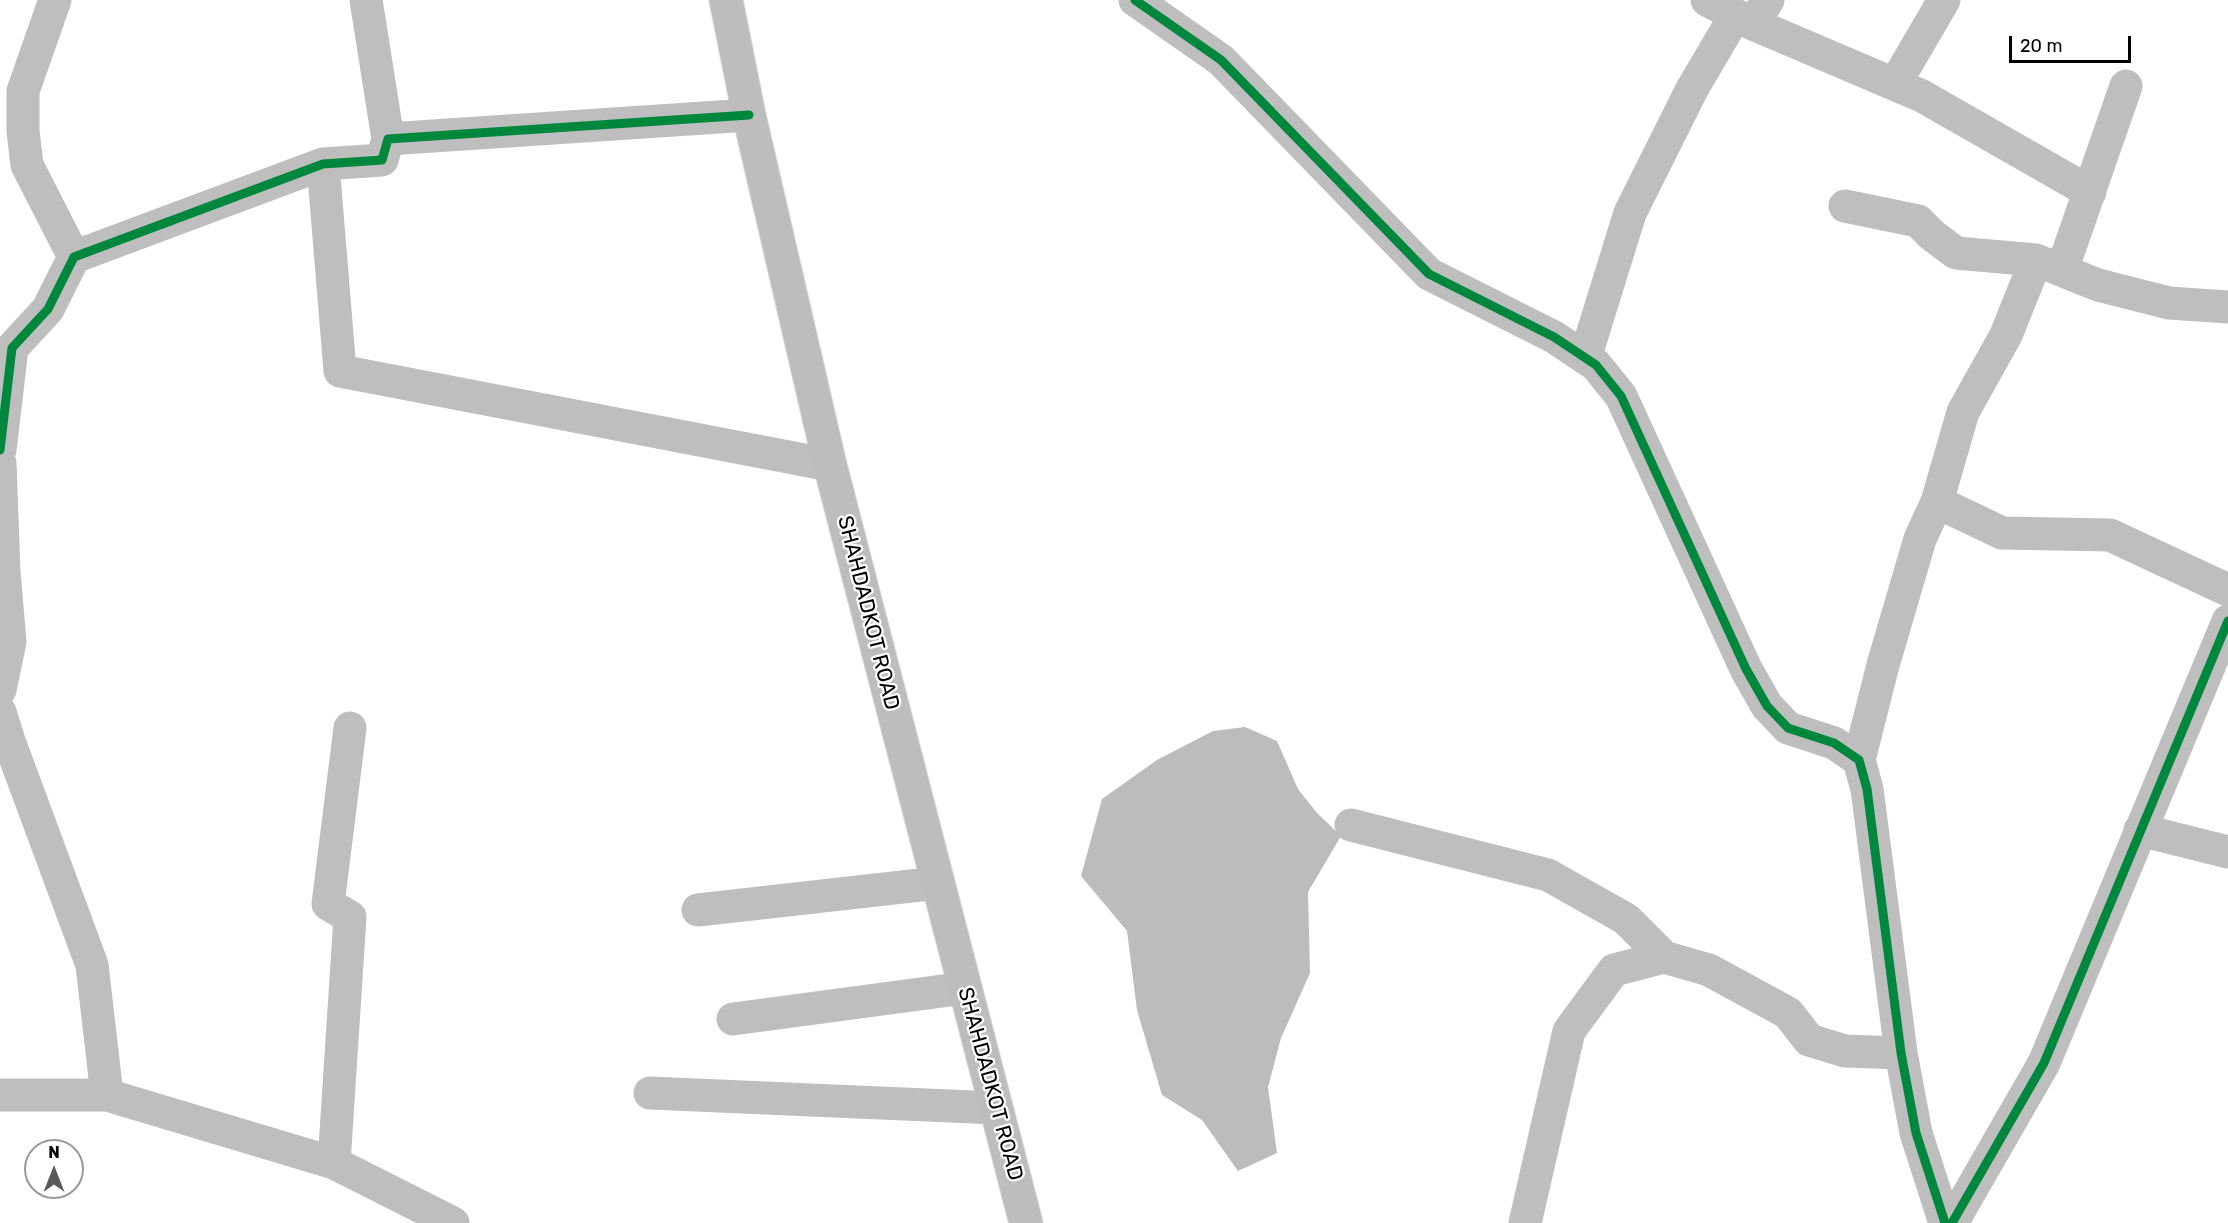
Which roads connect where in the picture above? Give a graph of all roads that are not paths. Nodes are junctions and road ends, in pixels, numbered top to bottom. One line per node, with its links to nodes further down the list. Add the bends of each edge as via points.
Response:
1 (55, 0): 15 (street, via 23,91 23,132 27,165)
2 (366, 0): 11 (street)
3 (726, 0): 10 (main road, SHAHDADKOT ROAD)
4 (1135, 0): 18 (street, via 1221,60 1430,274 1554,337)
5 (1707, 0): 7 (street)
6 (1944, 0): 8 (street)
7 (1752, 13): 8 (street); 18 (street, via 1692,89 1630,213)
8 (1896, 84): 13 (street)
9 (2126, 86): 13 (street)
10 (749, 115): 11 (street); 21 (main road, SHAHDADKOT ROAD)
11 (388, 139): 12 (street, via 382,160)
12 (323, 164): 15 (street); 21 (street, via 340,371)
13 (2090, 192): 16 (street)
14 (1845, 206): 16 (street, via 1918,221 1956,253)
15 (74, 257): 19 (street, via 48,309 12,348)
16 (2049, 265): 17 (street, via 2098,285 2169,303); 22 (street, via 1963,412)
17 (2228, 307)
18 (1585, 358): 28 (street, via 1596,365 1621,396 1746,669 1767,706 1788,728 1834,743)
19 (0, 450)
20 (0, 463): 25 (street, via 10,642)
21 (830, 465): 32 (main road, SHAHDADKOT ROAD)
22 (1937, 502): 23 (street, via 2002,533 2110,535); 28 (street, via 1920,539)
23 (2228, 590)
24 (2228, 621): 30 (street)
25 (0, 690)
26 (0, 712): 40 (street, via 92,965)
27 (350, 728): 42 (street, via 328,904 350,917)
28 (1859, 760): 37 (street, via 1867,789)
29 (1351, 825): 34 (street, via 1548,875 1626,919)
30 (2140, 830): 31 (street); 47 (street, via 2044,1062)
31 (2228, 852)
32 (938, 884): 33 (street); 35 (main road, SHAHDADKOT ROAD)
33 (698, 910)
34 (1664, 957): 37 (street, via 1709,970 1788,1013 1809,1040 1845,1051); 45 (street, via 1614,970 1569,1031)
35 (965, 988): 36 (street); 41 (main road, SHAHDADKOT ROAD)
36 (732, 1019)
37 (1901, 1053): 46 (street, via 1916,1133)
38 (650, 1093): 41 (street)
39 (0, 1095): 40 (street)
40 (107, 1095): 42 (street)
41 (996, 1108): 44 (main road, SHAHDADKOT ROAD)
42 (334, 1164): 43 (street)
43 (453, 1223)
44 (1026, 1223)
45 (1525, 1223)
46 (1945, 1223)
47 (1953, 1223)

